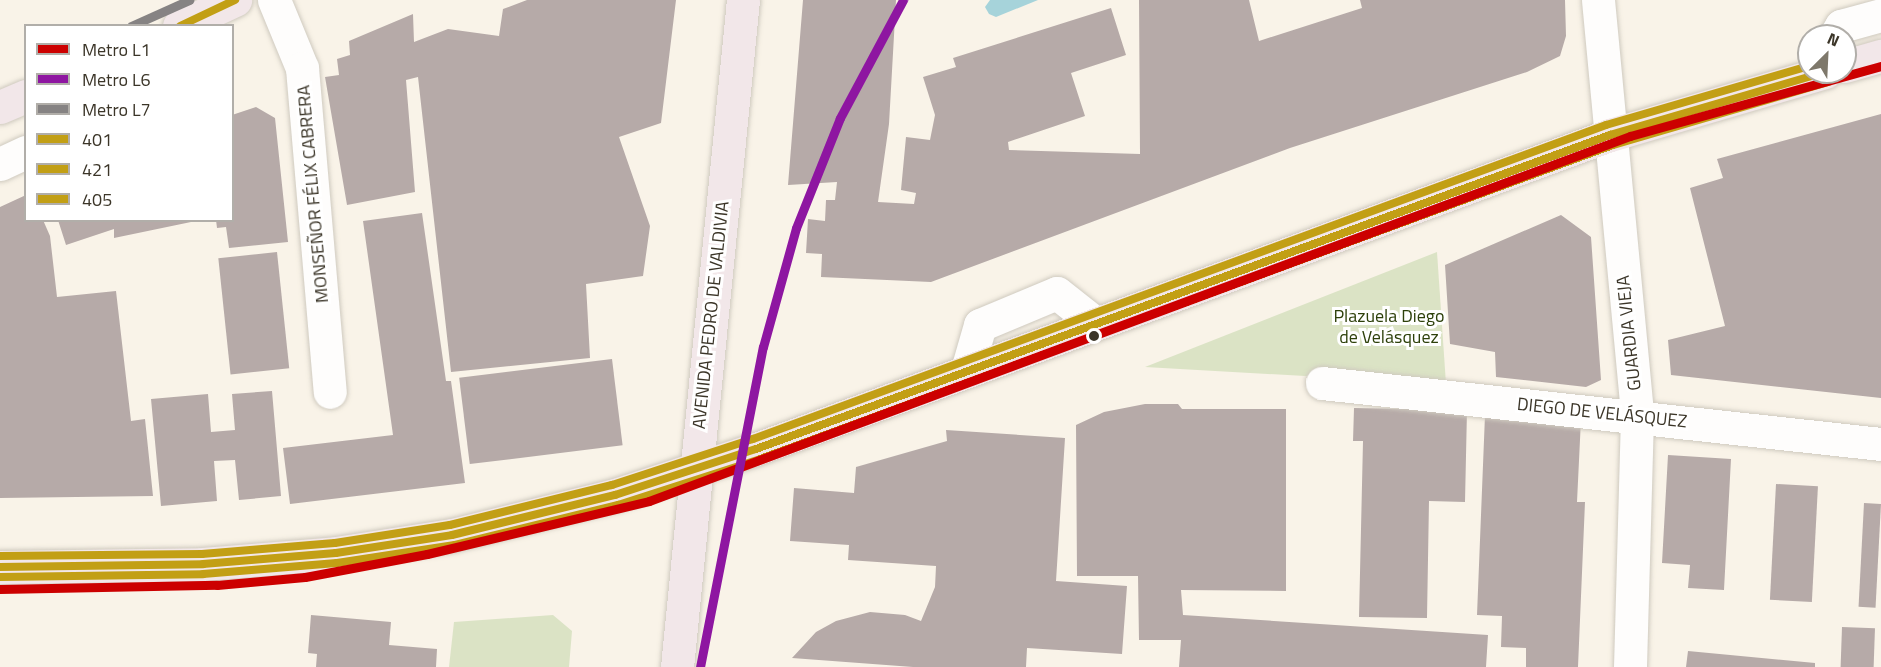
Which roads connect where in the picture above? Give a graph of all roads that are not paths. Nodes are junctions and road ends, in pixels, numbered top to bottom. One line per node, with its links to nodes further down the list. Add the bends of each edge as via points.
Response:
1 (235, 0): 6 (main road)
2 (274, 0): 15 (street, MONSEÑOR FÉLIX CABRERA, via 302,68)
3 (743, 0): 18 (main road, AVENIDA PEDRO DE VALDIVIA)
4 (1598, 0): 13 (street, GUARDIA VIEJA)
5 (1881, 15): 7 (street)
6 (183, 24)
7 (1848, 24)
8 (1881, 56): 9 (main road)
9 (1857, 63)
10 (1797, 79): 13 (main road)
11 (24, 97): 12 (main road)
12 (0, 107)
13 (1611, 135): 16 (street, GUARDIA VIEJA); 18 (main road)
14 (1322, 383): 16 (street, DIEGO DE VELÁSQUEZ)
15 (330, 392)
16 (1637, 416): 17 (street, DIEGO DE VELÁSQUEZ); 21 (street, GUARDIA VIEJA)
17 (1881, 444)
18 (696, 469): 19 (main road, via 524,519 336,553 203,564); 20 (main road, AVENIDA PEDRO DE VALDIVIA)
19 (0, 567)
20 (677, 667)
21 (1630, 667)

